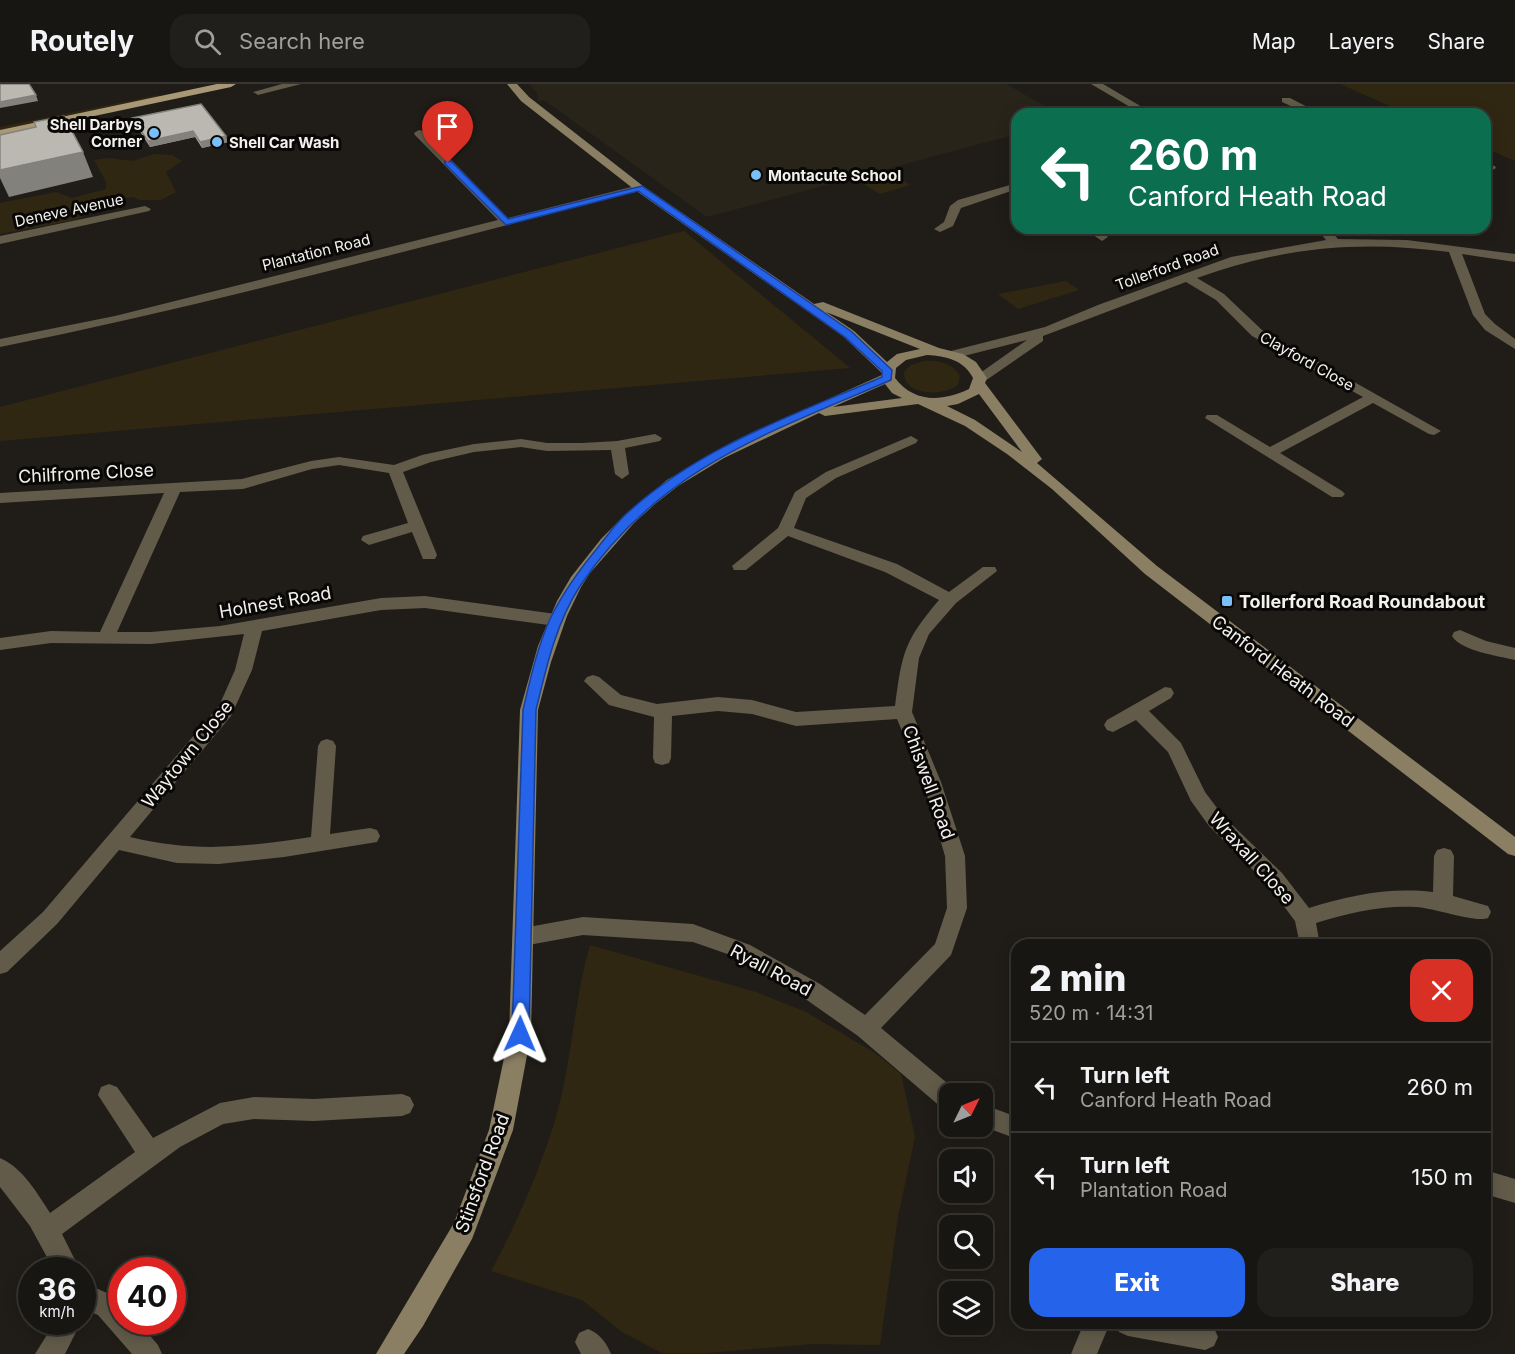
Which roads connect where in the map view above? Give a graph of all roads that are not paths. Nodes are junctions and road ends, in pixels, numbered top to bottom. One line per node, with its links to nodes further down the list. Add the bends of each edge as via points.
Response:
1 (188, 84): 12 (main road)
2 (231, 84): 13 (main road)
3 (296, 84): 6 (street)
4 (512, 84): 15 (main road, via 525,99)
5 (1096, 84): 10 (street)
6 (258, 92)
7 (1301, 96): 8 (street)
8 (1286, 99): 9 (street); 11 (street)
9 (1272, 104)
10 (1138, 108)
11 (1304, 108)
12 (0, 123)
13 (0, 133)
14 (419, 133): 18 (street)
15 (639, 188): 18 (street, Plantation Road); 28 (main road)
16 (1011, 188): 19 (street, via 962,202 956,206 949,224)
17 (145, 209): 23 (street, Deneve Avenue)
18 (506, 222): 30 (street, Plantation Road, via 115,320)
19 (940, 229)
20 (1098, 234): 22 (street)
21 (1327, 234): 24 (street)
22 (1102, 237)
23 (0, 240)
24 (1336, 244): 25 (street, Tollerford Road, via 1389,242); 27 (street, Tollerford Road, via 1256,255)
25 (1454, 249): 26 (street, Tollerford Road); 31 (street, via 1479,315)
26 (1515, 258)
27 (1187, 277): 29 (street, Tollerford Road); 35 (street, Clayford Close, via 1220,297 1257,333)
28 (777, 286): 32 (main road); 33 (main road, via 849,334)
29 (1050, 330): 32 (street, Tollerford Road); 34 (street, Tollerford Road)
30 (0, 343)
31 (1515, 345)
32 (946, 353): 33 (main road, Stinsford Road, via 913,353 892,363); 34 (main road, Canford Heath Road, via 971,364)
33 (887, 374): 36 (main road, Canford Heath Road, via 897,391); 37 (main road, Stinsford Road)
34 (980, 381): 36 (main road, Stinsford Road, via 967,397 957,401); 46 (main road, Canford Heath Road, via 1012,432)
35 (1374, 398): 39 (street, Clayford Close); 43 (street, Clayford Close)
36 (924, 402): 37 (main road, Stinsford Road); 46 (main road, Canford Heath Road, via 970,423)
37 (800, 417): 57 (main road, Stinsford Road, via 745,440 664,488 626,521 597,555 574,585)
38 (1212, 418): 43 (street)
39 (1434, 431)
40 (655, 438): 42 (street)
41 (911, 440): 51 (street, via 831,475 800,495)
42 (617, 445): 44 (street, via 547,447 520,443 474,448); 45 (street)
43 (1269, 453): 48 (street)
44 (394, 470): 47 (street, Chilfrome Close, via 339,461 243,483); 50 (street)
45 (622, 474)
46 (1057, 486): 74 (main road, Canford Heath Road, via 1151,570)
47 (174, 488): 49 (street, Chilfrome Close); 60 (street, Chilfrome Close)
48 (1337, 494)
49 (0, 498)
50 (417, 525): 52 (street); 53 (street)
51 (785, 530): 54 (street); 56 (street, via 891,568)
52 (369, 540)
53 (429, 555)
54 (740, 566)
55 (989, 571): 56 (street, Chiswell Road)
56 (951, 599): 67 (street, Chiswell Road, via 922,632 910,658)
57 (556, 620): 58 (street, Holnest Road, via 425,602 381,604); 79 (main road, Stinsford Road, via 529,710)
58 (254, 627): 60 (street, Holnest Road); 72 (street, Waytown Close, via 240,684 225,711)
59 (1460, 636): 62 (street)
60 (105, 639): 61 (street, Holnest Road, via 51,638)
61 (0, 645)
62 (1515, 654)
63 (593, 681): 66 (street, via 615,700)
64 (1165, 693): 65 (street)
65 (1137, 710): 68 (street); 78 (street, Wraxall Close, via 1175,748 1198,796 1216,821 1275,879)
66 (663, 711): 67 (street, via 718,704 752,706 796,719); 70 (street)
67 (903, 712): 82 (street, Chiswell Road, via 932,782 955,856 957,908 944,949)
68 (1113, 725)
69 (327, 746): 73 (street)
70 (662, 758)
71 (370, 836): 73 (street)
72 (116, 841): 73 (street, via 196,856 265,852); 81 (street, Waytown Close, via 50,918)
73 (320, 843)
74 (1515, 848)
75 (1444, 856): 76 (street)
76 (1443, 902): 77 (street, Wraxall Close); 78 (street, Wraxall Close, via 1394,898 1352,903)
77 (1481, 912)
78 (1305, 918): 80 (street, Wraxall Close)
79 (523, 937): 82 (street, Ryall Road, via 583,926 693,933 743,951 812,991); 101 (main road, Stinsford Road, via 520,1034 501,1130 463,1230)
80 (1309, 939)
81 (0, 964)
82 (866, 1029): 83 (street, Ryall Road)
83 (939, 1091)
84 (109, 1095): 88 (street)
85 (402, 1105): 88 (street, via 314,1110 254,1108 220,1114 172,1139)
86 (993, 1120): 87 (street)
87 (1011, 1127)
88 (151, 1155): 92 (street)
89 (0, 1170): 92 (street, via 16,1185)
90 (1491, 1184): 91 (street)
91 (1515, 1191)
92 (47, 1230): 93 (street)
93 (60, 1257)
94 (96, 1301): 100 (street, via 106,1306)
95 (1094, 1329): 102 (street)
96 (1161, 1329): 98 (street)
97 (62, 1335): 99 (street)
98 (1204, 1337)
99 (48, 1354)
100 (149, 1354)
101 (389, 1354)
102 (1084, 1354)

